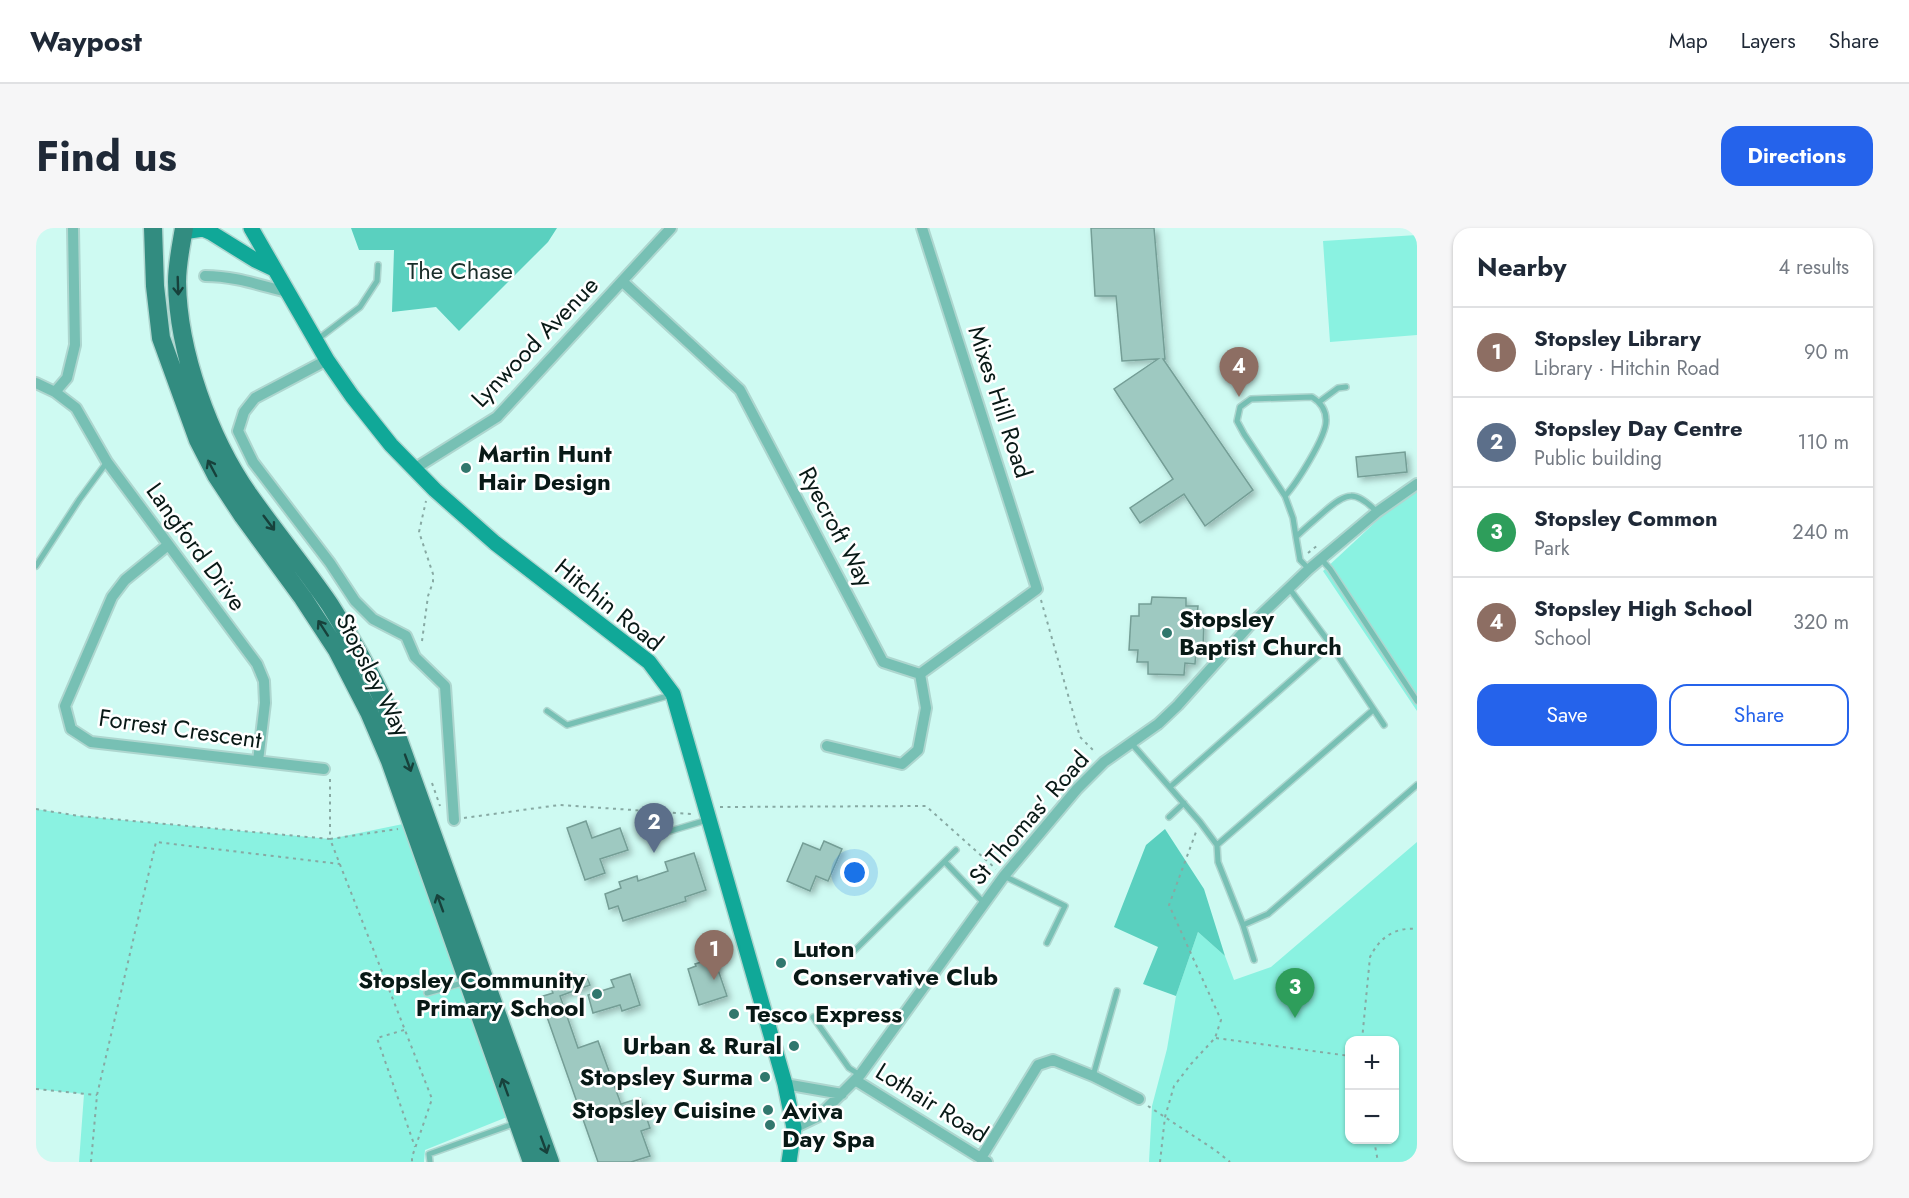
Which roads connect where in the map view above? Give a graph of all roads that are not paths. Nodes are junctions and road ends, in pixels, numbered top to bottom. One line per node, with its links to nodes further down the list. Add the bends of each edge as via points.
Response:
1 (73, 228): 16 (street, via 75,345 67,378)
2 (153, 228): 56 (main road, Stopsley Way, one-way to 2, via 369,712 338,651 243,516 198,440 161,338)
3 (251, 228): 8 (street, Hitchin Road)
4 (671, 228): 10 (street, Lynwood Avenue)
5 (922, 228): 30 (street, Mixes Hill Road, via 1037,589)
6 (184, 230): 8 (street, via 210,232); 70 (main road, Stopsley Way, one-way to 70, via 178,271 179,306 199,396 227,460 340,620 387,708)
7 (378, 265): 12 (lane, via 377,281 360,307)
8 (274, 269): 11 (street, Hitchin Road)
9 (205, 276): 11 (street, via 225,276)
10 (623, 282): 19 (street, Lynwood Avenue, via 497,417); 30 (street, Ryecroft Way, via 740,390 883,662)
11 (287, 292): 12 (street, Hitchin Road)
12 (315, 341): 13 (street, Hitchin Road)
13 (327, 360): 19 (street, Hitchin Road, via 384,437); 45 (street, Stopsley Way, via 255,398 244,411 238,431 253,462 355,602 373,619 406,636 415,657 446,686)
14 (36, 383): 16 (street, Langford Drive)
15 (1346, 387): 17 (lane, via 1338,388)
16 (55, 392): 18 (street, Langford Drive, via 76,408)
17 (1319, 402): 21 (lane, via 1327,422 1323,436); 21 (lane, via 1312,397 1251,399 1240,407 1237,421)
18 (107, 462): 24 (street, Langford Drive); 26 (lane)
19 (414, 469): 31 (street, Hitchin Road, via 495,543 649,662)
20 (1417, 484): 22 (street, St Thomas' Road)
21 (1285, 496): 23 (lane)
22 (1377, 512): 23 (lane, via 1365,500 1351,495 1340,498); 25 (street, St Thomas' Road)
23 (1296, 537): 27 (lane, via 1300,560)
24 (168, 545): 38 (street, Langford Drive, via 257,664 264,681 265,703); 38 (street, Forrest Crescent, via 125,580 112,597 65,706 71,729 91,742)
25 (1321, 559): 27 (street, St Thomas' Road); 32 (lane)
26 (36, 566)
27 (1309, 569): 28 (street, St Thomas' Road)
28 (1288, 588): 29 (lane); 36 (street, St Thomas' Road, via 1178,705)
29 (1331, 645): 33 (lane); 41 (lane)
30 (920, 674): 37 (street, via 926,708 918,750 902,764)
31 (673, 694): 34 (lane, via 567,725); 43 (street, Hitchin Road)
32 (1417, 701)
33 (1373, 710): 35 (lane); 47 (lane)
34 (548, 711)
35 (1384, 724)
36 (1132, 744): 41 (lane); 50 (street, St Thomas' Road, via 1104,762 1077,789)
37 (827, 746)
38 (258, 761): 39 (street, Forrest Crescent)
39 (324, 769)
40 (1417, 785): 52 (lane, via 1268,914)
41 (1170, 788): 42 (lane)
42 (1184, 803): 44 (lane); 47 (lane)
43 (703, 813): 46 (lane); 62 (street, Hitchin Road)
44 (1169, 818)
45 (454, 820)
46 (657, 835)
47 (1218, 845): 52 (lane, via 1218,862)
48 (956, 850): 49 (lane)
49 (945, 862): 51 (lane); 54 (lane)
50 (1004, 876): 51 (street, St Thomas' Road); 53 (lane, via 1065,906)
51 (984, 903): 61 (street, St Thomas' Road)
52 (1243, 925): 55 (lane)
53 (1047, 944)
54 (852, 953)
55 (1254, 960)
56 (468, 981): 58 (lane); 65 (main road, Stopsley Way, one-way to 56)
57 (1117, 991): 60 (lane)
58 (427, 993)
59 (813, 1017): 61 (lane)
60 (1093, 1076): 64 (street); 67 (street, via 1053,1060 1038,1065)
61 (857, 1078): 63 (street, St Thomas' Road); 67 (street, Lothair Road)
62 (785, 1084): 63 (street); 66 (street, Hitchin Road)
63 (842, 1094): 66 (street, St Thomas' Road, via 819,1116)
64 (1139, 1099)
65 (518, 1123): 68 (lane, via 429,1154); 69 (main road, Stopsley Way)
66 (794, 1128): 71 (street, Hitchin Road)
67 (984, 1160)
68 (430, 1162)
69 (532, 1162)
70 (550, 1162)
71 (789, 1162)

